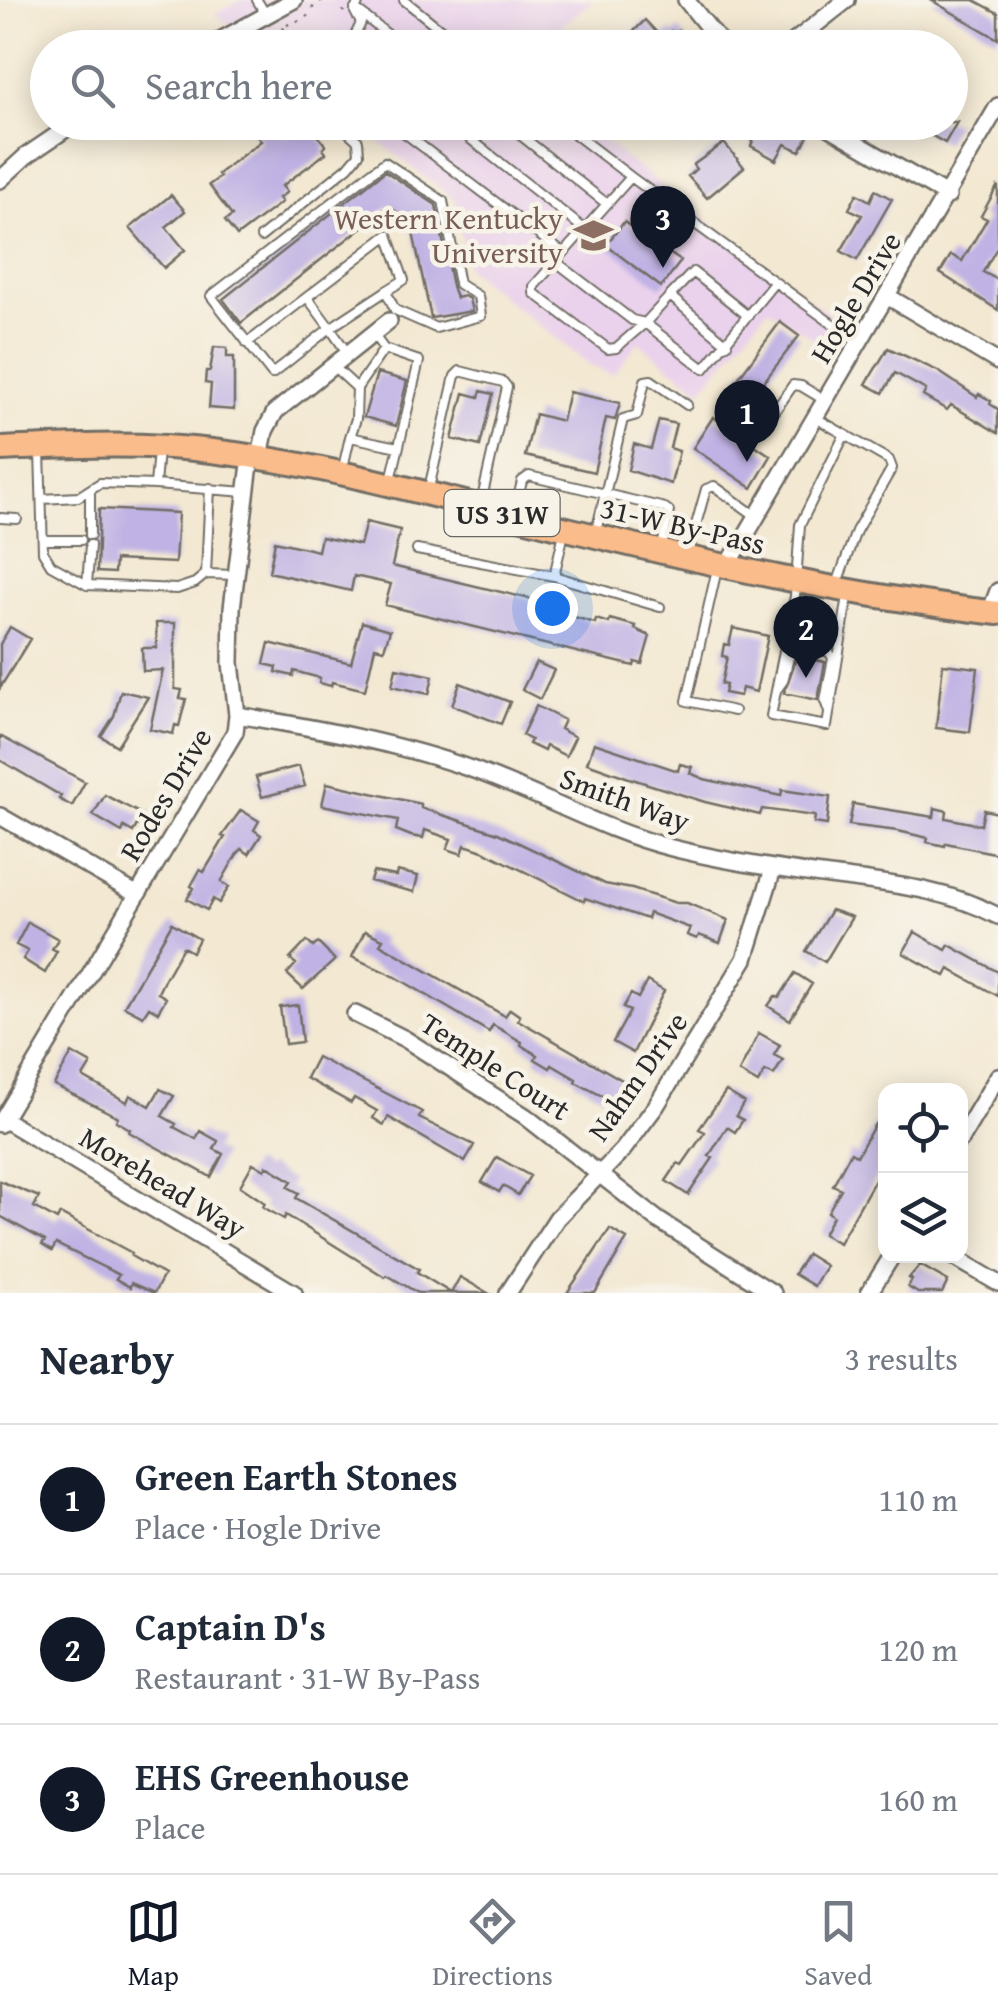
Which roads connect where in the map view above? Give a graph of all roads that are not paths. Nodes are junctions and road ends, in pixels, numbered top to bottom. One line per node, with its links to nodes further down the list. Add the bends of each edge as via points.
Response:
1 (257, 0): 7 (lane)
2 (294, 0): 7 (street)
3 (404, 0): 11 (lane)
4 (686, 0): 12 (street)
5 (846, 0): 13 (street)
6 (357, 4): 9 (lane); 10 (lane)
7 (266, 15): 8 (street)
8 (238, 30)
9 (358, 30)
10 (385, 30)
11 (442, 30)
12 (710, 30)
13 (808, 30)
14 (998, 106): 24 (street, Hogle Drive)
15 (50, 140): 23 (street)
16 (356, 140): 27 (lane, via 359,154 348,167)
17 (414, 140): 28 (lane)
18 (472, 140): 26 (lane)
19 (527, 140): 25 (lane)
20 (582, 140): 22 (lane)
21 (851, 140): 24 (street)
22 (631, 177): 25 (lane); 30 (lane)
23 (0, 180)
24 (948, 196): 33 (street, Hogle Drive)
25 (607, 204): 26 (lane)
26 (584, 229): 28 (lane)
27 (261, 237)
28 (563, 253): 29 (lane)
29 (555, 260): 37 (lane); 37 (lane, via 534,293 608,349)
30 (774, 283): 36 (lane); 42 (lane)
31 (386, 291): 34 (lane, via 404,280 388,236); 35 (lane); 38 (lane)
32 (670, 296): 36 (lane, via 692,272); 37 (lane); 41 (lane)
33 (887, 296): 42 (street, Hogle Drive); 45 (street)
34 (308, 297): 38 (lane); 40 (lane)
35 (392, 315): 39 (street, Rodes Drive); 40 (lane, via 436,328 480,316 478,296 459,284 443,201 385,162 210,296)
36 (748, 316): 41 (lane)
37 (645, 323): 41 (lane, via 704,369)
38 (330, 328): 40 (lane, via 272,374); 44 (lane)
39 (373, 334): 43 (lane); 44 (street, Rodes Drive)
40 (247, 344)
41 (727, 344)
42 (860, 344): 48 (street, Hogle Drive)
43 (384, 349): 47 (lane); 56 (lane, via 419,361)
44 (348, 354): 46 (street, Rodes Drive)
45 (998, 362)
46 (332, 366): 47 (lane); 58 (street, Rodes Drive, via 275,412)
47 (357, 388): 53 (lane)
48 (826, 401): 50 (lane, via 794,385); 51 (street, Hogle Drive)
49 (687, 406): 66 (lane, via 645,381 637,415 624,419)
50 (775, 412)
51 (816, 418): 52 (lane); 70 (street, Hogle Drive)
52 (844, 436): 84 (lane, via 802,518); 86 (lane, via 892,468 856,532)
53 (350, 437): 56 (lane); 59 (lane)
54 (40, 446): 55 (main road, 31-W By-Pass / US 31W); 57 (main road, 31-W By-Pass / US 31W); 67 (lane)
55 (158, 446): 58 (main road, 31-W By-Pass / US 31W); 60 (lane)
56 (398, 447): 61 (lane)
57 (1, 449)
58 (255, 457): 59 (main road, 31-W By-Pass / US 31W); 64 (street, Rodes Drive)
59 (342, 474): 61 (main road, 31-W By-Pass / US 31W)
60 (155, 485): 62 (lane); 63 (lane, via 100,484)
61 (390, 485): 65 (main road, 31-W By-Pass / US 31W)
62 (210, 488): 64 (lane); 81 (lane)
63 (90, 490): 67 (lane); 85 (lane)
64 (246, 492): 82 (street, Rodes Drive)
65 (427, 494): 68 (main road, 31-W By-Pass / US 31W); 68 (lane, via 460,371 506,387)
66 (604, 494): 69 (lane, via 529,476 522,480); 74 (lane); 78 (lane, via 669,511)
67 (42, 499): 75 (lane)
68 (480, 507): 69 (main road, 31-W By-Pass / US 31W)
69 (514, 516): 73 (main road, 31-W By-Pass / US 31W)
70 (758, 516): 79 (lane, via 714,486 706,489); 80 (street, Hogle Drive)
71 (0, 518): 72 (lane)
72 (16, 518)
73 (565, 529): 74 (main road, 31-W By-Pass / US 31W); 83 (lane)
74 (594, 536): 78 (main road, 31-W By-Pass / US 31W)
75 (43, 540): 76 (lane); 85 (lane, via 50,565)
76 (80, 540)
77 (417, 550): 83 (lane)
78 (661, 552): 79 (main road, 31-W By-Pass / US 31W)
79 (687, 558): 80 (main road, 31-W By-Pass / US 31W)
80 (722, 566): 84 (main road, 31-W By-Pass / US 31W); 90 (lane, via 688,701)
81 (206, 574): 82 (lane); 85 (lane, via 177,590)
82 (236, 575): 92 (street, Rodes Drive, via 231,662)
83 (554, 576): 88 (lane)
84 (796, 580): 86 (main road, 31-W By-Pass / US 31W); 89 (lane)
85 (87, 585)
86 (842, 590): 87 (main road, 31-W By-Pass / US 31W); 91 (lane)
87 (995, 605)
88 (660, 607)
89 (775, 692): 91 (lane, via 771,716 827,726); 91 (lane, via 792,646 829,652)
90 (734, 711)
91 (829, 712)
92 (237, 715): 94 (street, Smith Way, via 440,760 647,841); 95 (street, Rodes Drive, via 232,737)
93 (0, 816): 95 (street)
94 (773, 868): 96 (street, Smith Way, via 939,892); 101 (street, Nahm Drive, via 734,978 656,1106)
95 (136, 894): 99 (street, Rodes Drive)
96 (998, 916)
97 (356, 1014): 101 (street, Temple Court, via 525,1116)
98 (998, 1076): 100 (street)
99 (2, 1122): 105 (street, Morehead Way)
100 (968, 1127)
101 (601, 1172): 106 (street, Nahm Drive, via 557,1218); 107 (street, Temple Court, via 658,1220)
102 (888, 1263): 108 (street)
103 (964, 1263): 104 (street)
104 (998, 1283)
105 (294, 1293)
106 (508, 1293)
107 (773, 1293)
108 (870, 1293)

